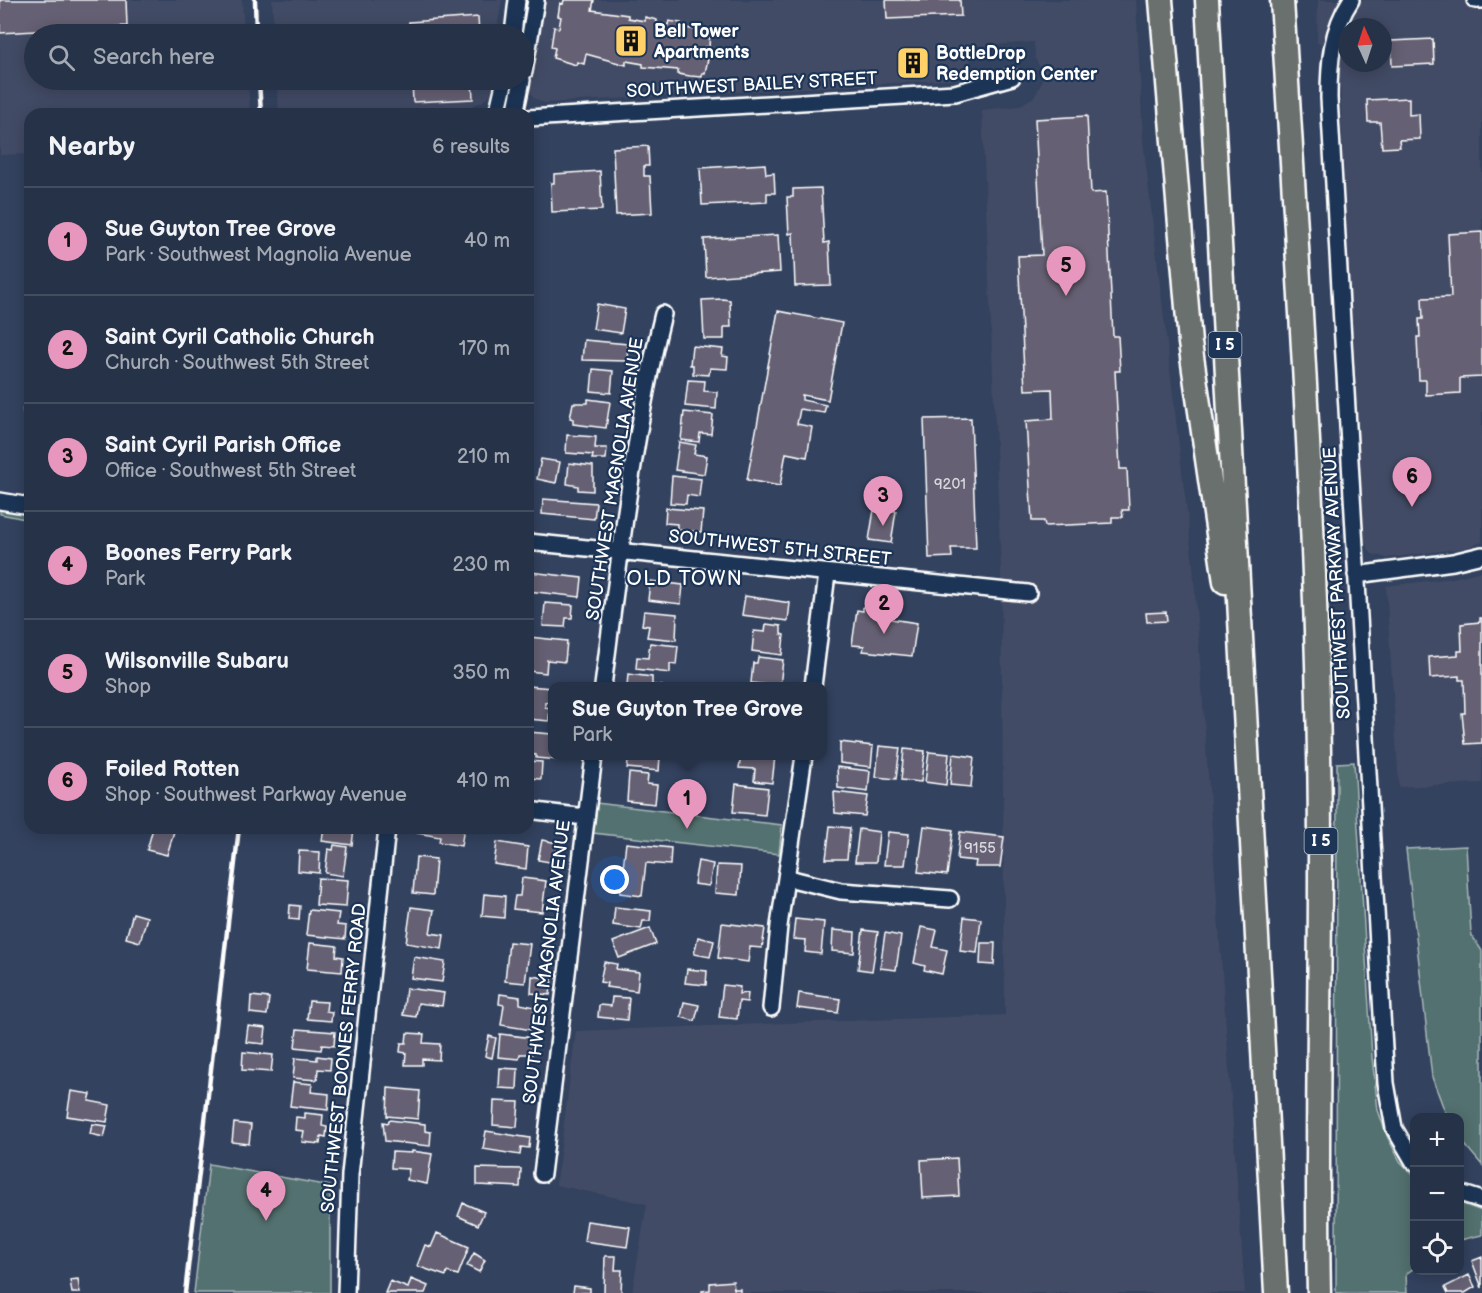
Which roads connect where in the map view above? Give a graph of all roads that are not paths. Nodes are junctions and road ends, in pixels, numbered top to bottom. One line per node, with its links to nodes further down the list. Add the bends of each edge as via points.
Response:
1 (517, 0): 10 (street)
2 (536, 0): 11 (street)
3 (1161, 0): 30 (highway, I 5, via 1190,343)
4 (1207, 0): 30 (highway, I 5)
5 (1282, 0): 15 (highway, I 5)
6 (1293, 0): 15 (highway, I 5)
7 (1351, 0): 26 (street, SOUTHWEST PARKWAY AVENUE, via 1333,40 1329,91)
8 (1475, 0): 9 (street)
9 (1482, 0)
10 (514, 24)
11 (532, 24)
12 (1012, 76): 18 (street, SOUTHWEST BAILEY STREET, via 955,93)
13 (503, 90): 16 (street)
14 (520, 90): 17 (street)
15 (1287, 96): 45 (highway, I 5, via 1317,668 1321,853)
16 (498, 108)
17 (517, 108)
18 (534, 118)
19 (663, 314): 23 (street, SOUTHWEST MAGNOLIA AVENUE)
20 (0, 501): 21 (street)
21 (24, 505)
22 (534, 543): 23 (street, SOUTHWEST 5TH STREET)
23 (621, 551): 25 (street, SOUTHWEST 5TH STREET); 28 (street, SOUTHWEST MAGNOLIA AVENUE)
24 (1482, 555): 26 (street)
25 (827, 574): 27 (street, SOUTHWEST 5TH STREET); 29 (street)
26 (1356, 574): 39 (street, SOUTHWEST PARKWAY AVENUE, via 1387,1100 1394,1128)
27 (1028, 593)
28 (604, 682)
29 (814, 682)
30 (1243, 690): 44 (highway, I 5)
31 (593, 760): 34 (street, SOUTHWEST MAGNOLIA AVENUE)
32 (803, 760): 36 (street)
33 (534, 811): 34 (street)
34 (585, 817): 40 (street, SOUTHWEST MAGNOLIA AVENUE)
35 (386, 834): 43 (street, SOUTHWEST BOONES FERRY ROAD, via 350,1175)
36 (788, 879): 37 (street, via 850,892); 38 (street)
37 (950, 899)
38 (771, 1008)
39 (1410, 1155)
40 (542, 1174)
41 (1464, 1194): 42 (street)
42 (1482, 1200)
43 (346, 1293)
44 (1276, 1293)
45 (1319, 1293)

